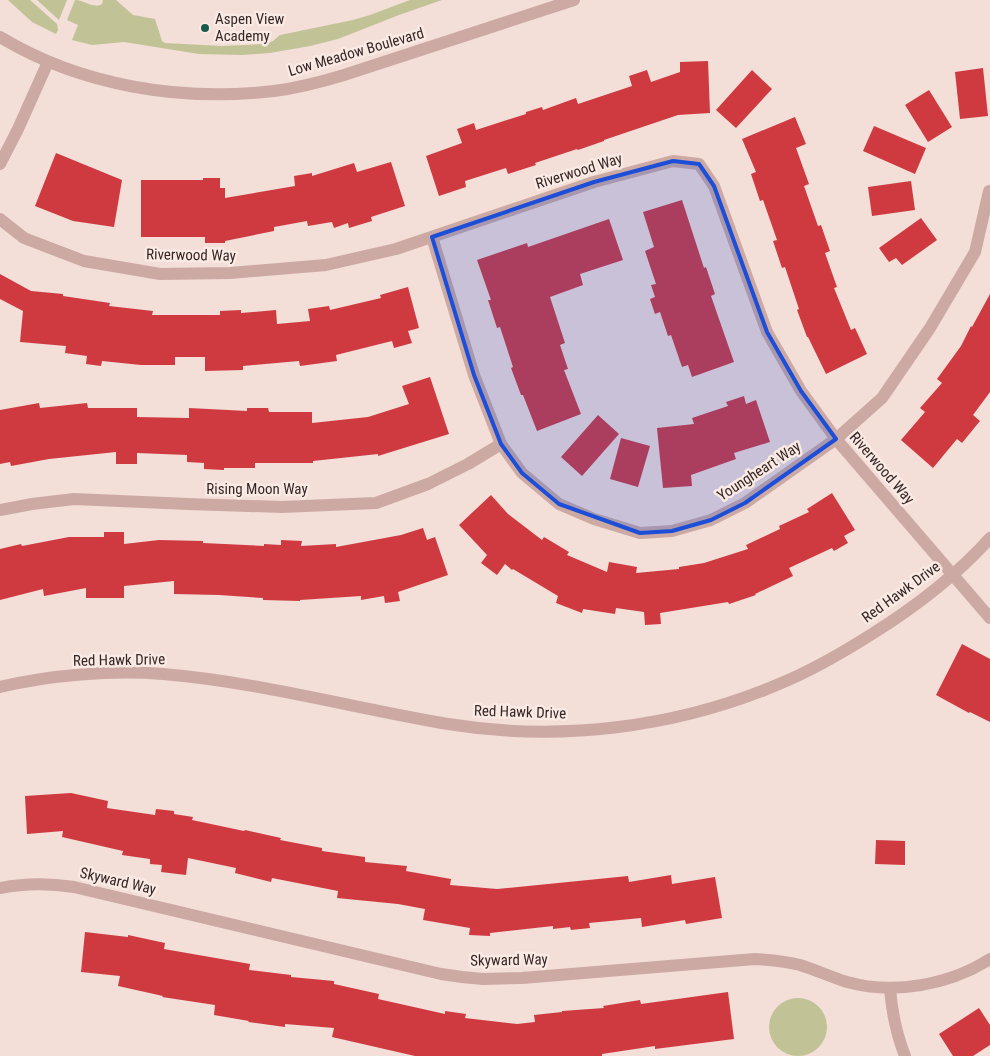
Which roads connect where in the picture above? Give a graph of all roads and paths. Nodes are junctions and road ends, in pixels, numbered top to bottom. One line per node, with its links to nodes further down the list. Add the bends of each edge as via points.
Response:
1 (574, 0): 3 (street, Low Meadow Boulevard, via 344,75 275,91 203,95 165,91 122,84)
2 (0, 37): 3 (street, Low Meadow Boulevard)
3 (48, 62): 4 (street)
4 (0, 164)
5 (989, 191): 8 (street, Youngheart Way, via 975,252 930,328 882,398)
6 (0, 220): 7 (street, Riverwood Way, via 24,238 84,261 160,274 326,265)
7 (432, 237): 8 (street, Riverwood Way, via 594,182 673,161 699,164 714,186 768,332 801,391); 9 (street, Youngheart Way, via 474,375)
8 (836, 439): 9 (street, Youngheart Way, via 744,503 710,520 672,531 640,533 559,504 522,473); 12 (street, Riverwood Way)
9 (501, 444): 10 (street, Rising Moon Way, via 428,484 376,503 282,507 74,499)
10 (0, 510)
11 (990, 538): 12 (street, Red Hawk Drive)
12 (953, 575): 13 (street, Riverwood Way); 14 (street, Red Hawk Drive, via 884,627 781,684 716,707 602,729 486,729 246,685 160,674 81,675)
13 (990, 618)
14 (0, 687)
15 (0, 888): 17 (street, Skyward Way, via 42,884 74,887 462,977 522,978 755,959 786,962 848,982)
16 (990, 959): 17 (street, Skyward Way, via 956,976)
17 (890, 988): 18 (street, via 893,1015)
18 (905, 1056)

